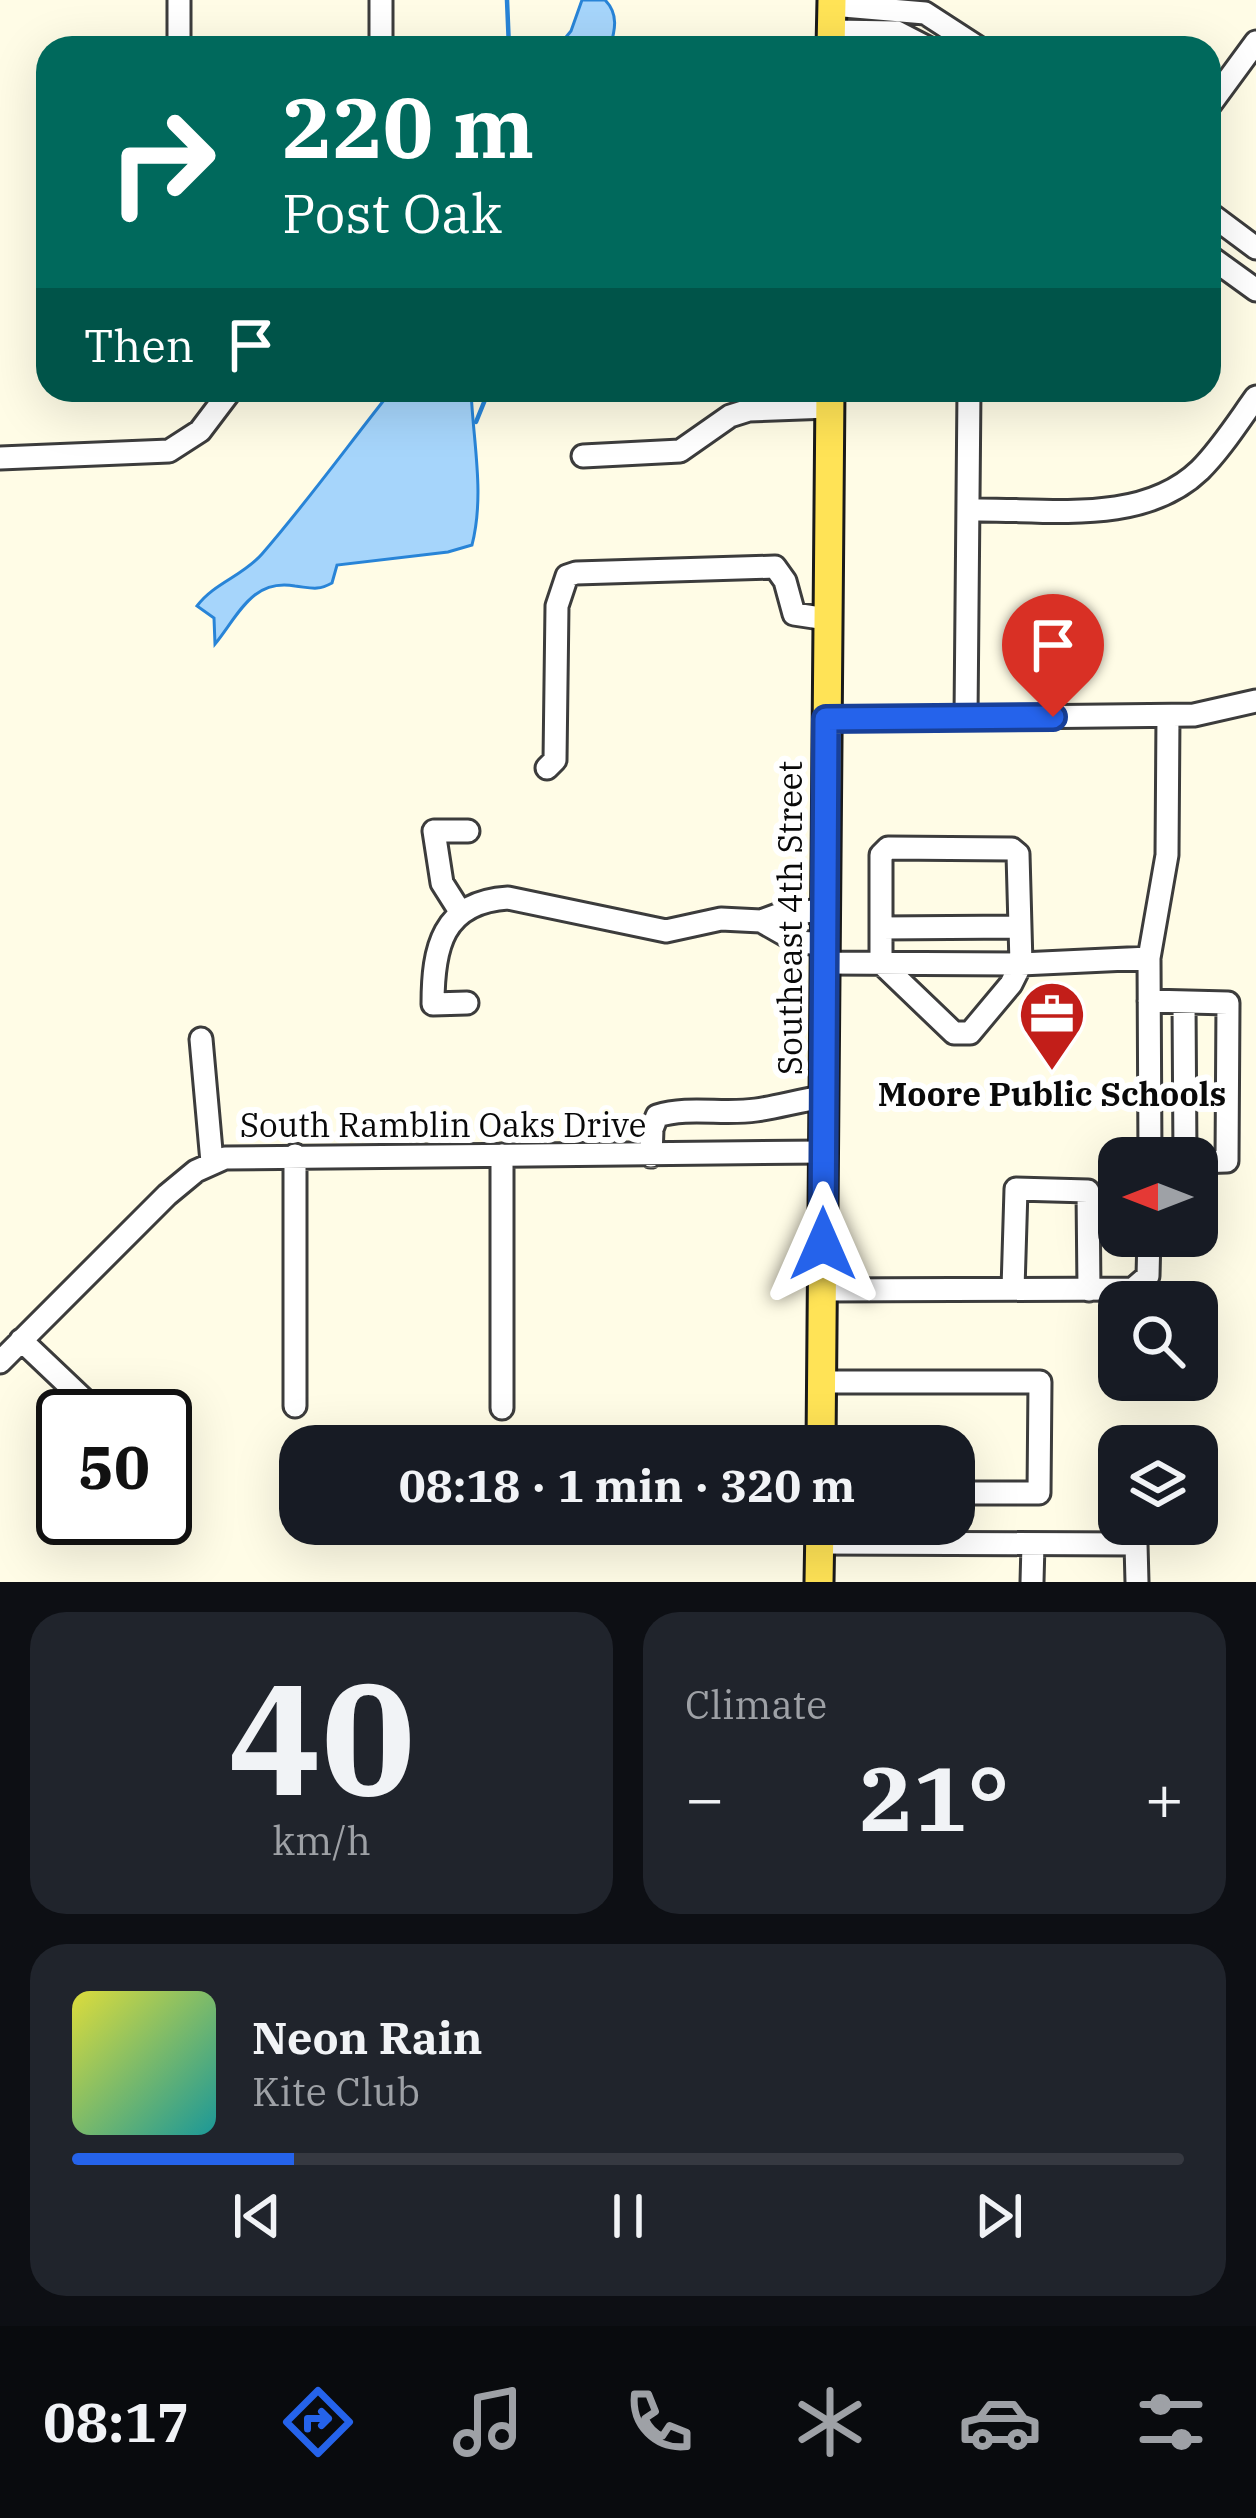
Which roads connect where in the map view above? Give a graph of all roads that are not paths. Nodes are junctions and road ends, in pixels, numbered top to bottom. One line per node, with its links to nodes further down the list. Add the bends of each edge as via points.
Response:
1 (179, 0): 4 (street)
2 (381, 0): 5 (street)
3 (832, 21): 6 (street); 7 (street, via 925,13)
4 (179, 36)
5 (381, 36)
6 (905, 36)
7 (960, 36)
8 (1256, 42): 9 (street)
9 (1221, 90)
10 (1221, 222): 11 (street)
11 (1256, 248)
12 (1221, 265): 13 (street)
13 (1256, 290)
14 (1256, 397): 21 (street, via 1198,472 1162,496 1089,509)
15 (222, 402): 20 (street, via 200,431 169,451)
16 (803, 402): 19 (street, via 730,416 680,452)
17 (830, 402): 22 (main road, Southeast 4th Street)
18 (969, 402): 21 (street)
19 (583, 456)
20 (0, 458)
21 (968, 510): 25 (street)
22 (827, 619): 26 (main road, Southeast 4th Street); 27 (street, via 794,614 775,567 567,576 557,607)
23 (1256, 701): 24 (street)
24 (1168, 716): 25 (street); 35 (street, via 1167,855)
25 (966, 717): 26 (street)
26 (826, 719): 29 (main road, Southeast 4th Street)
27 (548, 768)
28 (468, 831): 30 (street, via 434,830 442,883)
29 (826, 910): 31 (street); 34 (main road, Southeast 4th Street)
30 (461, 913): 31 (street, via 508,898 648,930); 40 (street, via 436,950 433,1004)
31 (761, 921): 34 (street)
32 (1019, 927): 33 (street); 33 (street, via 1016,850 888,848 881,855); 37 (street)
33 (881, 928): 36 (street)
34 (826, 954): 36 (street); 42 (main road, Southeast 4th Street)
35 (1149, 958): 37 (street); 38 (street)
36 (881, 962): 37 (street); 37 (street, via 954,1034 978,1028)
37 (1021, 964)
38 (1149, 1001): 39 (street); 43 (street)
39 (1184, 1002): 44 (street); 49 (street, via 1228,1003 1227,1161)
40 (467, 1003)
41 (202, 1039): 50 (street)
42 (824, 1097): 45 (main road, Southeast 4th Street); 48 (street, via 657,1116)
43 (1150, 1137)
44 (1185, 1137)
45 (824, 1152): 48 (street, South Ramblin Oaks Drive); 53 (main road, Southeast 4th Street)
46 (295, 1155): 47 (street, South Ramblin Oaks Drive); 50 (street, South Ramblin Oaks Drive); 59 (street)
47 (502, 1155): 48 (street, South Ramblin Oaks Drive); 60 (street)
48 (651, 1156)
49 (1218, 1161)
50 (212, 1162): 55 (street, South Ramblin Oaks Drive, via 166,1195)
51 (1147, 1257): 54 (street, via 1145,1281 1133,1289)
52 (1013, 1289): 53 (street); 54 (street); 54 (street, via 1016,1190 1088,1191)
53 (823, 1290): 57 (main road, Southeast 4th Street)
54 (1089, 1290)
55 (21, 1340): 56 (street, South Ramblin Oaks Drive); 58 (street)
56 (0, 1362)
57 (821, 1382): 61 (main road, Southeast 4th Street); 62 (street, via 1040,1382 1040,1492)
58 (73, 1389)
59 (295, 1406)
60 (502, 1408)
61 (820, 1425)
62 (975, 1493)
63 (975, 1541): 64 (street)
64 (1033, 1544): 67 (street); 68 (street, via 1136,1544)
65 (819, 1545): 66 (main road)
66 (819, 1582)
67 (1032, 1582)
68 (1137, 1582)

